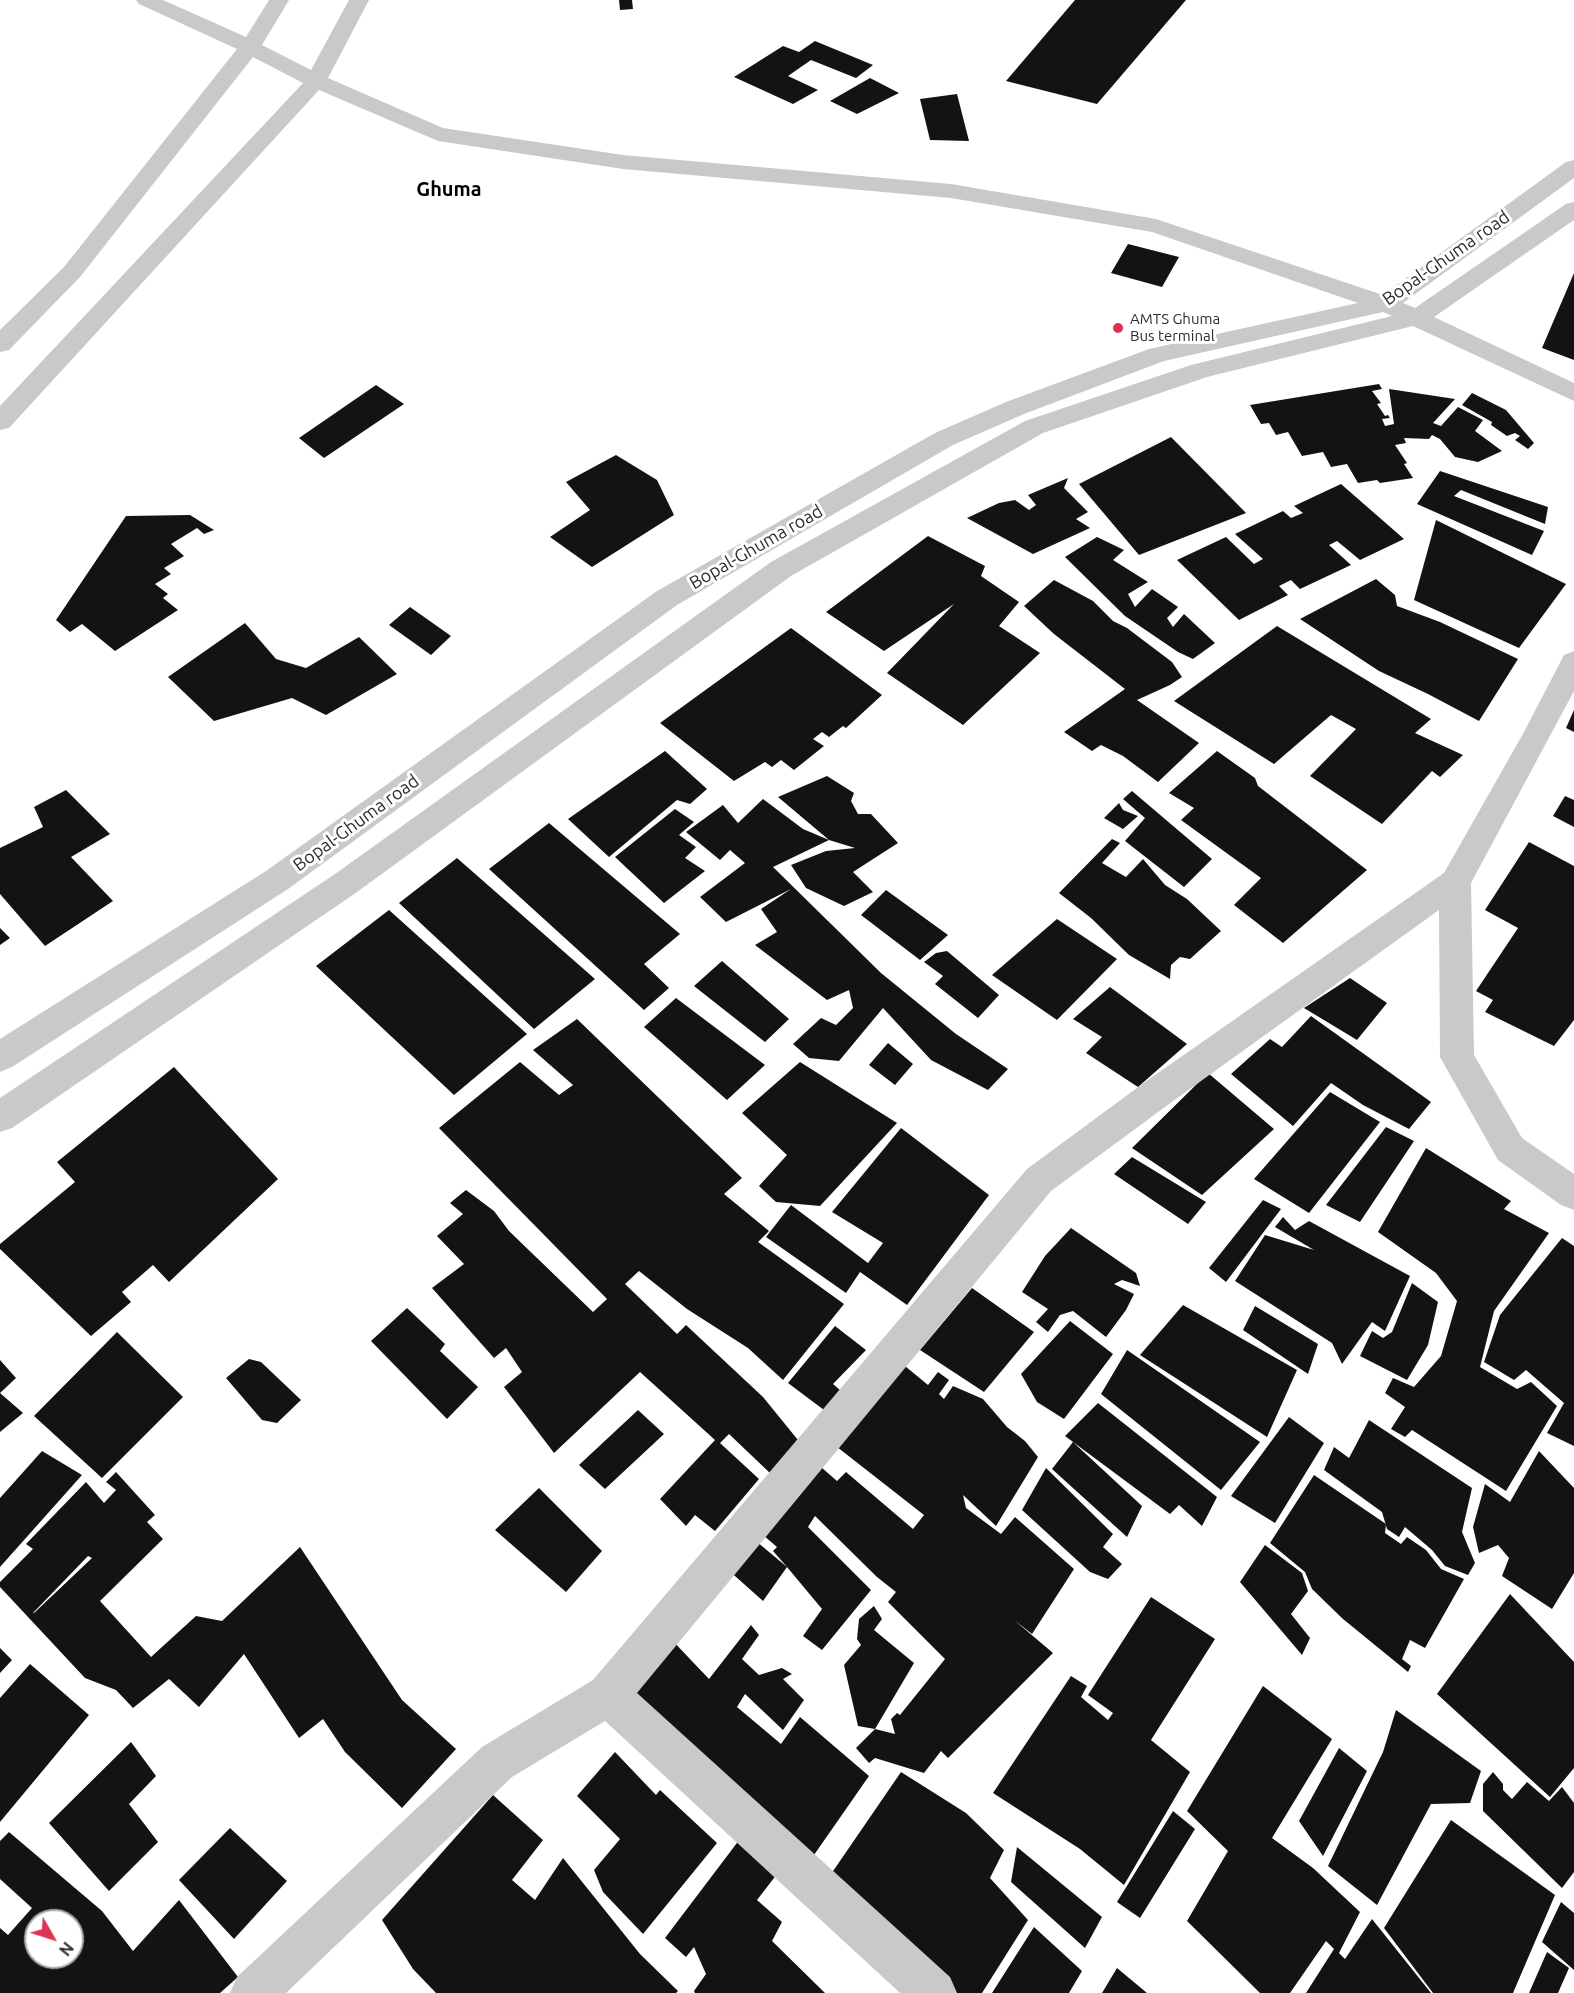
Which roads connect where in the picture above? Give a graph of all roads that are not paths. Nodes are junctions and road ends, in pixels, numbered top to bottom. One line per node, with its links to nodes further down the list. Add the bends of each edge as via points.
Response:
1 (147, 0): 4 (street)
2 (279, 0): 4 (street)
3 (359, 0): 5 (street)
4 (250, 47): 5 (street); 10 (street, via 72,272)
5 (316, 81): 8 (street, via 438,134 623,162 951,190 1156,226); 13 (street)
6 (1574, 167): 8 (street, Bopal-Ghuma road)
7 (1574, 209): 9 (street)
8 (1386, 304): 9 (street); 12 (street, Bopal-Ghuma road, via 1158,355)
9 (1417, 318): 11 (street); 12 (street)
10 (0, 344)
11 (1574, 393)
12 (1025, 417): 16 (street, Bopal-Ghuma road, via 944,439 667,598 277,880); 17 (street, via 781,568 346,883)
13 (0, 422)
14 (1574, 662): 15 (street)
15 (1455, 882): 18 (street, via 1457,1057 1510,1149); 19 (street, via 1040,1180)
16 (0, 1057)
17 (0, 1117)
18 (1574, 1194)
19 (608, 1695): 20 (street, via 497,1762); 21 (street)
20 (253, 1993)
21 (934, 1993)

